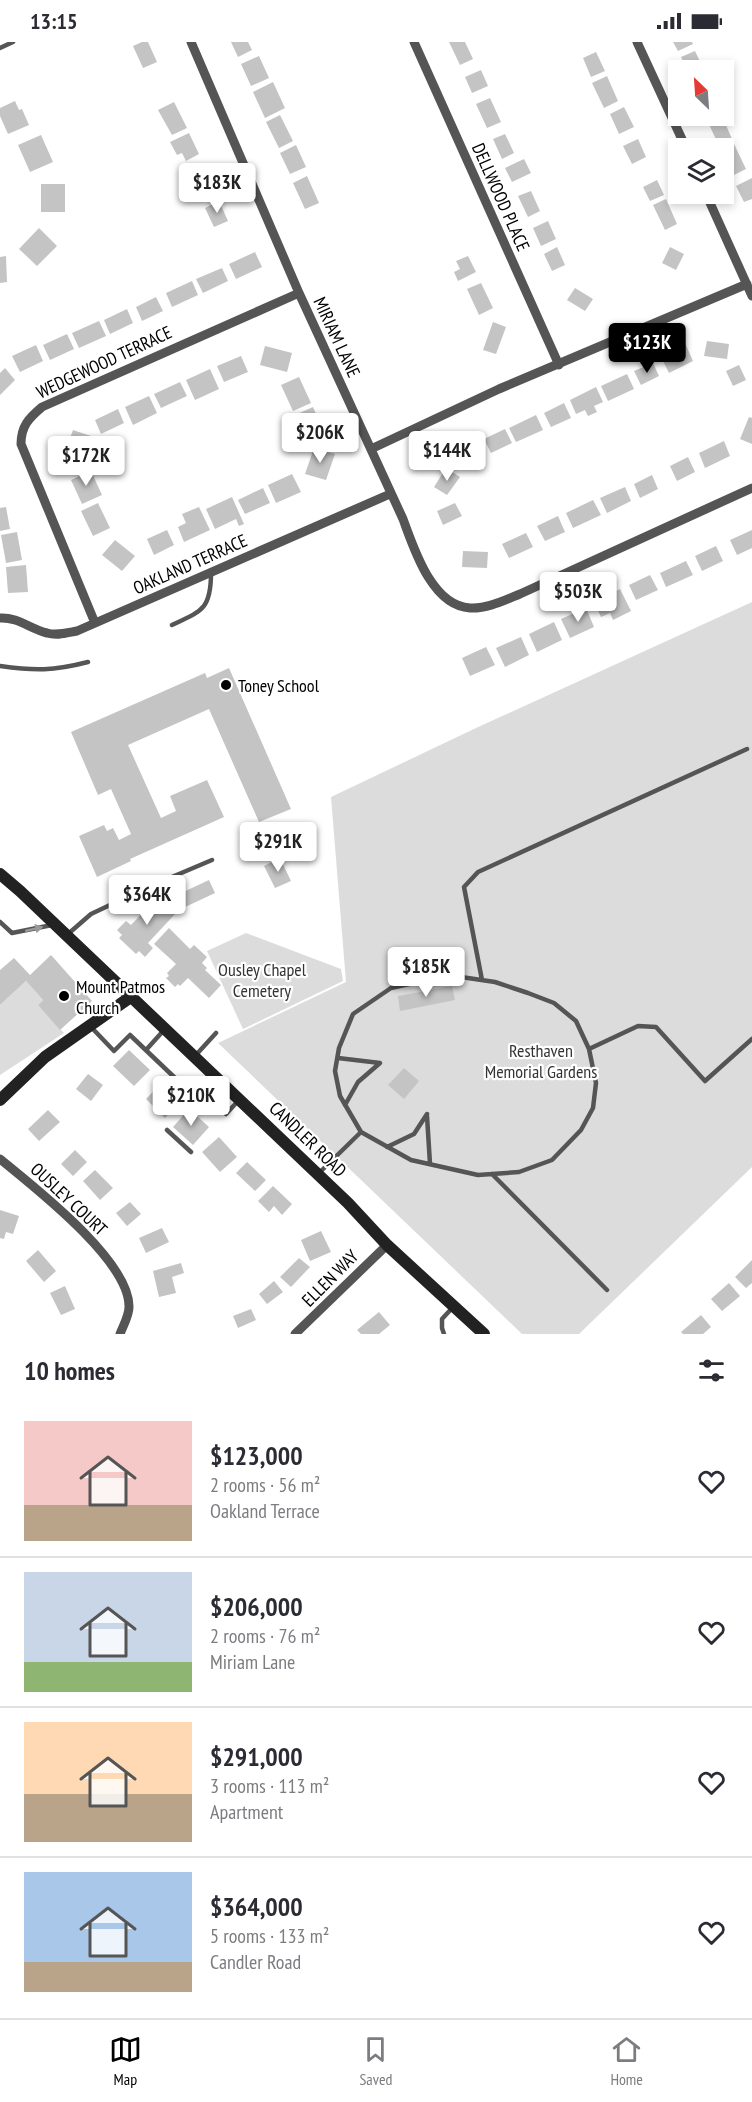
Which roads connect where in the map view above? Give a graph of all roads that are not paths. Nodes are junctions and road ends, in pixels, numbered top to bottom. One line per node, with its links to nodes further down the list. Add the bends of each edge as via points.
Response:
1 (13, 42): 5 (lane)
2 (191, 42): 9 (street, MIRIAM LANE)
3 (414, 42): 11 (street, DELLWOOD PLACE)
4 (637, 42): 6 (street)
5 (0, 48)
6 (681, 138)
7 (711, 204): 8 (street)
8 (747, 284): 10 (street); 11 (street)
9 (299, 293): 12 (street, MIRIAM LANE); 17 (street, WEDGEWOOD TERRACE, via 111,375 42,407 28,418 21,432 21,444)
10 (752, 296)
11 (559, 365): 12 (street)
12 (371, 449): 14 (street, MIRIAM LANE)
13 (752, 488): 14 (street, MIRIAM LANE, via 520,594 492,605 470,608 437,591)
14 (390, 494): 15 (street, OAKLAND TERRACE)
15 (211, 573): 17 (street, OAKLAND TERRACE); 18 (lane, via 207,604)
16 (0, 618): 17 (street, OAKLAND TERRACE, via 10,617 59,635)
17 (95, 623)
18 (172, 625)
19 (88, 662): 20 (lane, via 37,671)
20 (0, 666)
21 (747, 749): 27 (lane, via 478,872 464,887)
22 (212, 860): 26 (lane, via 91,914)
23 (0, 874): 25 (main road, CANDLER ROAD)
24 (0, 922): 25 (lane, one-way to 25, via 12,933)
25 (55, 924): 26 (main road, CANDLER ROAD)
26 (67, 935): 28 (main road, CANDLER ROAD)
27 (482, 980): 33 (lane, via 554,1004 576,1021); 36 (lane, via 461,977 391,988 353,1014)
28 (132, 996): 29 (main road); 30 (main road, CANDLER ROAD)
29 (89, 1025): 34 (lane, via 114,1051 130,1035); 41 (main road, via 45,1057)
30 (165, 1028): 34 (lane); 35 (main road, CANDLER ROAD)
31 (216, 1033): 35 (lane)
32 (752, 1039): 33 (lane, via 705,1081 656,1028 638,1026)
33 (589, 1049): 51 (lane, via 596,1083 593,1108 581,1130 552,1160 519,1172)
34 (146, 1050): 39 (lane)
35 (195, 1056): 37 (main road, CANDLER ROAD)
36 (338, 1058): 42 (lane, via 335,1071); 42 (lane, via 380,1063 358,1082)
37 (214, 1075): 38 (lane); 40 (main road, CANDLER ROAD)
38 (202, 1090)
39 (195, 1097)
40 (240, 1099): 43 (lane); 50 (main road, CANDLER ROAD)
41 (0, 1100)
42 (345, 1106): 45 (lane)
43 (226, 1114)
44 (167, 1130): 47 (lane)
45 (361, 1132): 46 (lane); 50 (lane)
46 (387, 1147): 49 (lane, via 411,1160); 49 (lane, via 414,1134 427,1114)
47 (191, 1152)
48 (0, 1159): 55 (street, OUSLEY COURT, via 90,1238 105,1257 125,1291 129,1308)
49 (430, 1164): 51 (lane, via 478,1175)
50 (318, 1174): 52 (main road, CANDLER ROAD)
51 (492, 1174): 53 (lane)
52 (387, 1245): 54 (main road, CANDLER ROAD); 56 (street, ELLEN WAY)
53 (607, 1290)
54 (454, 1306): 57 (lane, via 442,1319); 58 (main road, CANDLER ROAD)
55 (120, 1334)
56 (295, 1334)
57 (444, 1334)
58 (484, 1334)

